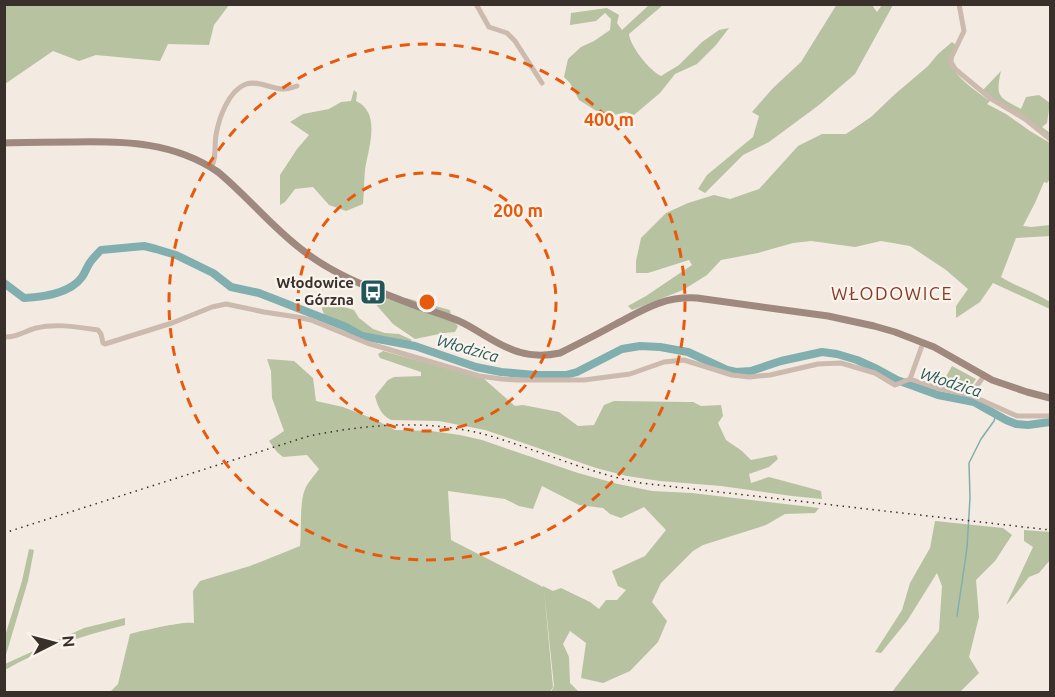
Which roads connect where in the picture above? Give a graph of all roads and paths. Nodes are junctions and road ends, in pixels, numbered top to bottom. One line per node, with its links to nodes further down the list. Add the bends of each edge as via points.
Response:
1 (476, 4): 3 (street, via 489,27 507,33 515,41)
2 (959, 4): 5 (street, via 964,31 951,58 955,69)
3 (542, 83)
4 (297, 86): 7 (street, via 284,89 251,83 234,93 222,112)
5 (1050, 139)
6 (4, 143): 7 (street, via 138,143)
7 (212, 167): 9 (street, via 326,267 457,320 507,348 526,354 560,353 652,305 688,298 852,321)
8 (4, 337): 11 (street, via 35,328 81,327 98,330 105,344 226,304 304,318 367,343 479,376 502,379 584,380 630,374 664,362 684,360 749,377 841,363 875,373 895,385)
9 (923, 343): 10 (street); 11 (street)
10 (984, 376): 12 (street); 13 (street)
11 (908, 380): 12 (street)
12 (970, 395): 14 (street, via 1017,416)
13 (1050, 398)
14 (1050, 416)

